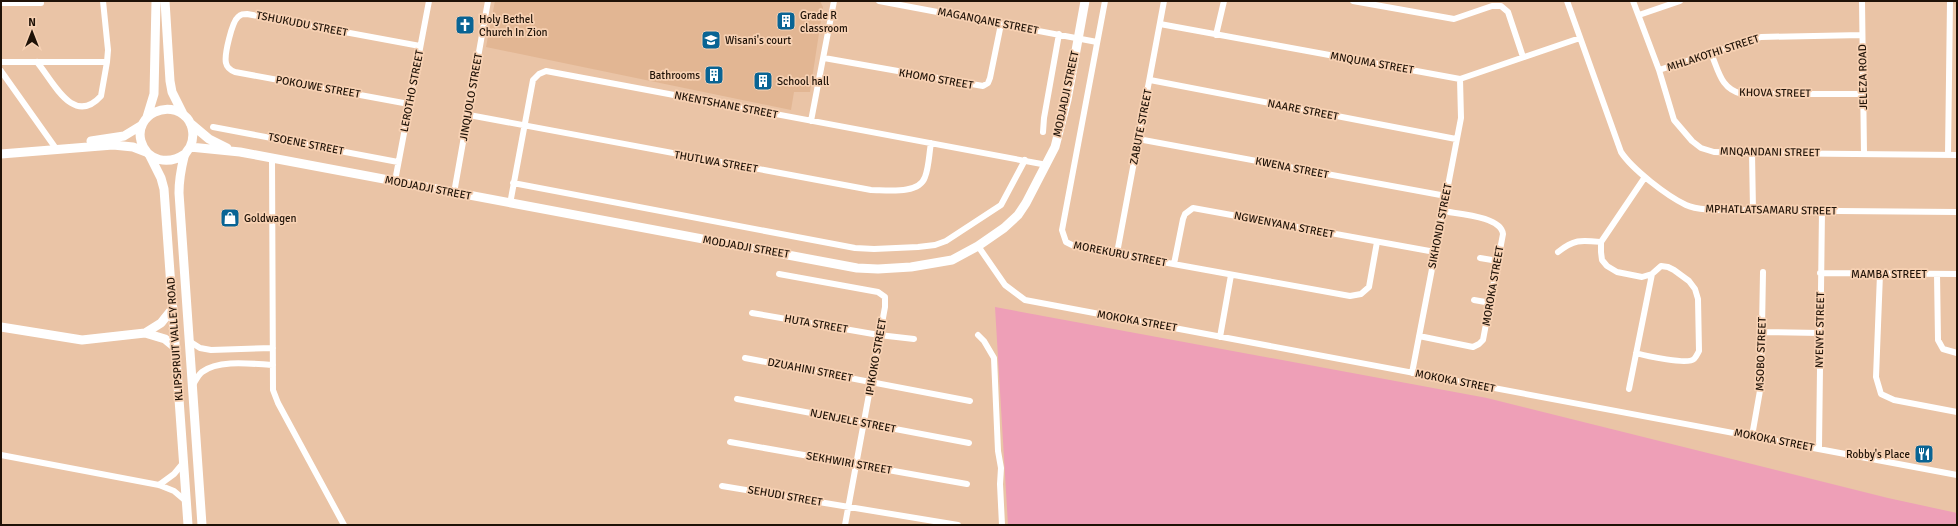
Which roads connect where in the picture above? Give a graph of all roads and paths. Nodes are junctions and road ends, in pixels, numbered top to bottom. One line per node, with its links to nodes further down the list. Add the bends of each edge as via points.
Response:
1 (103, 1): 35 (street)
2 (156, 1): 47 (street, via 154,94)
3 (165, 1): 45 (street, via 170,81 172,92)
4 (429, 1): 29 (street, LEROTHO STREET)
5 (488, 1): 46 (street, JINQIJOLO STREET)
6 (834, 1): 32 (street)
7 (879, 1): 21 (street, MAGANQANE STREET)
8 (1085, 1): 26 (street, MODJADJI STREET)
9 (1105, 1): 28 (street, MOREKURU STREET)
10 (1164, 1): 22 (street, ZABUTE STREET)
11 (1224, 1): 24 (street)
12 (1353, 1): 31 (street, via 1454,19 1492,6 1501,6 1508,12)
13 (1567, 1): 27 (street, MPHATLATSAMARU STREET)
14 (1633, 1): 20 (street, MNQANDANI STREET)
15 (1680, 1): 20 (street)
16 (1862, 1): 25 (street, JELEZA ROAD)
17 (1950, 1): 42 (street)
18 (1, 3): 19 (street)
19 (41, 3)
20 (1639, 15): 37 (street, MNQANDANI STREET)
21 (1001, 24): 23 (street, MAGANQANE STREET); 32 (street, KHOMO STREET, via 990,78 983,86)
22 (1160, 24): 24 (street, MNQUMA STREET); 40 (street, ZABUTE STREET)
23 (1059, 34): 26 (street, MAGANQANE STREET); 52 (street)
24 (1216, 35): 39 (street, MNQUMA STREET)
25 (1862, 35): 30 (street, MHLAKOTHI STREET, via 1761,37); 41 (street, JELEZA ROAD)
26 (1079, 38): 28 (street, MAGANQANE STREET); 68 (street, MODJADJI STREET, via 1060,130)
27 (1580, 38): 31 (street, MNQUMA STREET); 69 (street, MPHATLATSAMARU STREET, via 1621,152)
28 (1097, 42): 84 (street, MOREKURU STREET, via 1062,234 1072,245)
29 (420, 46): 36 (street, TSHUKUDU STREET, via 244,14 237,17 233,24 226,58); 44 (street, LEROTHO STREET)
30 (1711, 53): 37 (street, MHLAKOTHI STREET); 41 (street, KHOVA STREET, via 1725,86 1732,92)
31 (1523, 57): 39 (street, MNQUMA STREET)
32 (824, 58): 48 (street)
33 (1, 62): 34 (street)
34 (37, 62): 35 (street); 35 (street, via 65,99 80,107 92,104 101,96)
35 (107, 62)
36 (229, 68): 44 (street, POKOJWE STREET, via 234,72)
37 (1659, 70): 59 (street, MNQANDANI STREET, via 1674,120 1692,141 1701,148 1714,152)
38 (1, 71): 56 (street)
39 (1460, 79): 54 (street, SIKHONDI STREET, via 1461,118)
40 (1150, 80): 53 (street, ZABUTE STREET); 54 (street, NAARE STREET)
41 (1863, 94): 60 (street, JELEZA ROAD)
42 (1949, 95): 43 (street); 63 (street)
43 (1957, 96)
44 (409, 104): 67 (street, LEROTHO STREET)
45 (183, 114): 47 (street, via 161,109); 49 (street)
46 (469, 115): 50 (street, THUTLWA STREET); 72 (street, JINQIJOLO STREET)
47 (145, 121): 56 (street, via 124,136); 62 (street, via 140,139)
48 (811, 121): 50 (street, NKENTSHANE STREET, via 548,70 533,80); 55 (street, NKENTSHANE STREET)
49 (190, 122): 57 (street, via 193,135); 58 (street, MODJADJI STREET, via 209,139)
50 (523, 126): 55 (street, THUTLWA STREET, via 871,190 912,188 920,184 926,175); 71 (street, NKENTSHANE STREET)
51 (213, 127): 67 (street, TSOENE STREET)
52 (1043, 132)
53 (1138, 139): 73 (street, KWENA STREET); 84 (street, ZABUTE STREET)
54 (1456, 139): 73 (street, SIKHONDI STREET)
55 (931, 143): 66 (street, NKENTSHANE STREET)
56 (55, 147): 61 (street); 62 (street, via 113,145 133,147)
57 (187, 151): 58 (street, MODJADJI STREET); 62 (street, via 172,161 157,160); 109 (street, KLIPSPRUIT VALLEY ROAD, via 179,177 179,193)
58 (240, 152): 65 (street, MODJADJI STREET)
59 (1752, 153): 60 (street, MNQANDANI STREET); 75 (street)
60 (1864, 153): 63 (street, MNQANDANI STREET)
61 (1, 154)
62 (148, 154): 98 (street, KLIPSPRUIT VALLEY ROAD, via 164,189)
63 (1948, 155): 64 (street, MNQANDANI STREET)
64 (1957, 155)
65 (272, 158): 70 (street, MODJADJI STREET); 111 (street)
66 (1025, 160): 68 (street, NKENTSHANE STREET); 71 (street, via 1001,205 940,244 897,249 855,248)
67 (398, 162): 70 (street, LEROTHO STREET)
68 (1047, 165): 81 (street, MODJADJI STREET, via 1018,215)
69 (1645, 177): 75 (street, MPHATLATSAMARU STREET, via 1685,205 1698,209); 80 (street)
70 (395, 181): 72 (street, MODJADJI STREET)
71 (513, 183): 74 (street, NKENTSHANE STREET)
72 (454, 193): 74 (street, MODJADJI STREET)
73 (1446, 196): 76 (street, SIKHONDI STREET)
74 (510, 204): 81 (street, MODJADJI STREET, via 866,269 935,264 952,260)
75 (1753, 210): 77 (street, MPHATLATSAMARU STREET)
76 (1443, 211): 82 (street, SIKHONDI STREET); 86 (street, MOROKA STREET, via 1487,219 1500,226 1503,234)
77 (1822, 211): 78 (street, MPHATLATSAMARU STREET); 89 (street, NYENYE STREET)
78 (1957, 212)
79 (1377, 242): 82 (street, NGWENYANA STREET); 87 (street, NGWENYANA STREET, via 1193,208 1183,219); 95 (street, MOREKURU STREET, via 1369,287 1366,292 1356,296)
80 (1601, 242): 83 (street, via 1577,240); 91 (street, via 1602,260 1607,266 1627,275 1642,277)
81 (978, 246): 107 (street, MOKOKA STREET, via 1004,285 1025,300)
82 (1435, 252): 106 (street, SIKHONDI STREET)
83 (1558, 252)
84 (1117, 253): 87 (street, MOREKURU STREET)
85 (1480, 258): 86 (street)
86 (1498, 261): 97 (street, MOROKA STREET)
87 (1174, 264): 95 (street, MOREKURU STREET)
88 (1763, 272): 101 (street, MSOBO STREET)
89 (1820, 273): 92 (street, MAMBA STREET); 103 (street, NYENYE STREET)
90 (779, 274): 104 (street, IPIKOKO STREET, via 881,293 886,300)
91 (1652, 274): 112 (street); 112 (street, via 1661,266 1668,267 1689,281 1695,289 1698,299 1699,351 1695,358 1689,361)
92 (1880, 274): 93 (street, MAMBA STREET); 122 (street, via 1876,377 1881,394 1894,400)
93 (1937, 274): 94 (street, MAMBA STREET); 113 (street, via 1938,340 1943,349)
94 (1957, 274)
95 (1231, 275): 107 (street)
96 (1474, 300): 97 (street)
97 (1491, 303): 106 (street, MOROKA STREET, via 1483,340 1473,347)
98 (173, 308): 102 (street, via 161,323); 110 (street, KLIPSPRUIT VALLEY ROAD)
99 (752, 313): 104 (street, HUTA STREET)
100 (1, 327): 102 (street, via 82,340)
101 (1763, 332): 103 (street); 124 (street, MSOBO STREET, via 1761,385)
102 (145, 333): 110 (street, via 165,339)
103 (1820, 333): 127 (street, NYENYE STREET)
104 (879, 335): 108 (street, HUTA STREET); 117 (street, IPIKOKO STREET)
105 (978, 335): 142 (street, via 994,358)
106 (1420, 336): 116 (street, SIKHONDI STREET)
107 (1220, 337): 116 (street, MOKOKA STREET)
108 (914, 339)
109 (189, 341): 111 (street, via 200,348 211,350); 118 (street, KLIPSPRUIT VALLEY ROAD)
110 (176, 348): 129 (street, KLIPSPRUIT VALLEY ROAD)
111 (273, 348): 115 (street)
112 (1636, 353): 119 (street)
113 (1957, 353)
114 (745, 358): 117 (street, DZUAHINI STREET)
115 (273, 365): 118 (street, via 212,367 198,375); 139 (street, via 274,394)
116 (1412, 373): 124 (street, MOKOKA STREET)
117 (871, 382): 121 (street, DZUAHINI STREET); 123 (street, IPIKOKO STREET)
118 (192, 388): 138 (street, KLIPSPRUIT VALLEY ROAD)
119 (1629, 389)
120 (737, 399): 123 (street, NJENJELE STREET)
121 (970, 401)
122 (1957, 412)
123 (864, 423): 126 (street, NJENJELE STREET); 130 (street, IPIKOKO STREET)
124 (1752, 436): 127 (street, MOKOKA STREET)
125 (730, 442): 130 (street, SEKHWIRI STREET)
126 (969, 443)
127 (1819, 448): 131 (street, MOKOKA STREET)
128 (1, 455): 133 (street)
129 (184, 462): 133 (street, via 174,474); 135 (street, KLIPSPRUIT VALLEY ROAD)
130 (856, 464): 132 (street, SEKHWIRI STREET); 136 (street, IPIKOKO STREET)
131 (1957, 475)
132 (967, 484)
133 (159, 485): 135 (street, via 174,491)
134 (722, 486): 136 (street, SEHUDI STREET)
135 (187, 502): 137 (street, KLIPSPRUIT VALLEY ROAD)
136 (849, 507): 140 (street, IPIKOKO STREET); 141 (street, SEHUDI STREET)
137 (188, 525)
138 (202, 525)
139 (344, 525)
140 (846, 525)
141 (958, 525)
142 (1002, 525)

